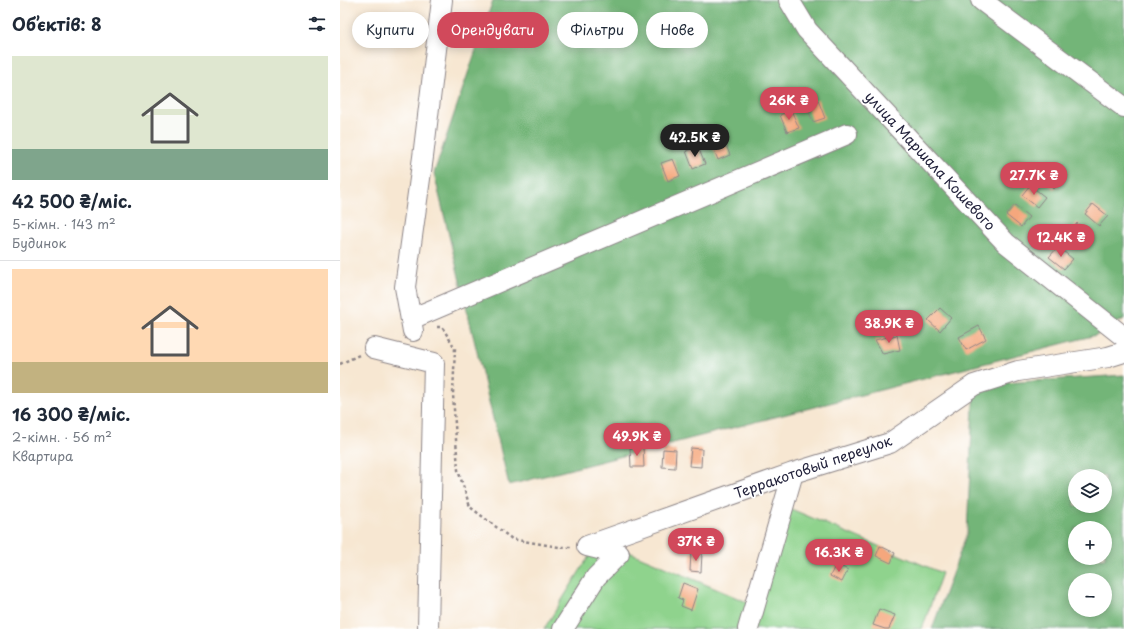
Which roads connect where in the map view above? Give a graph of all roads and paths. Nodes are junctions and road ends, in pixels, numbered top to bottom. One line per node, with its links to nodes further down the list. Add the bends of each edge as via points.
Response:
1 (442, 0): 6 (street, via 405,287)
2 (789, 0): 7 (street, улица Маршала Кошевого, via 806,30 1006,243)
3 (981, 0): 4 (street)
4 (1124, 107)
5 (847, 134): 6 (street)
6 (412, 325): 12 (path, via 442,327 455,348 453,394 458,470 470,507 512,539 559,547)
7 (1124, 337)
8 (374, 348): 10 (path); 13 (street, via 434,362)
9 (1124, 352): 11 (street, Терракотовый переулок, via 1108,357 1018,371 974,385 890,442)
10 (340, 364)
11 (793, 473): 12 (street, Терракотовый переулок); 15 (street)
12 (587, 546): 14 (street, via 619,554 596,577)
13 (428, 629)
14 (563, 629)
15 (748, 629)

